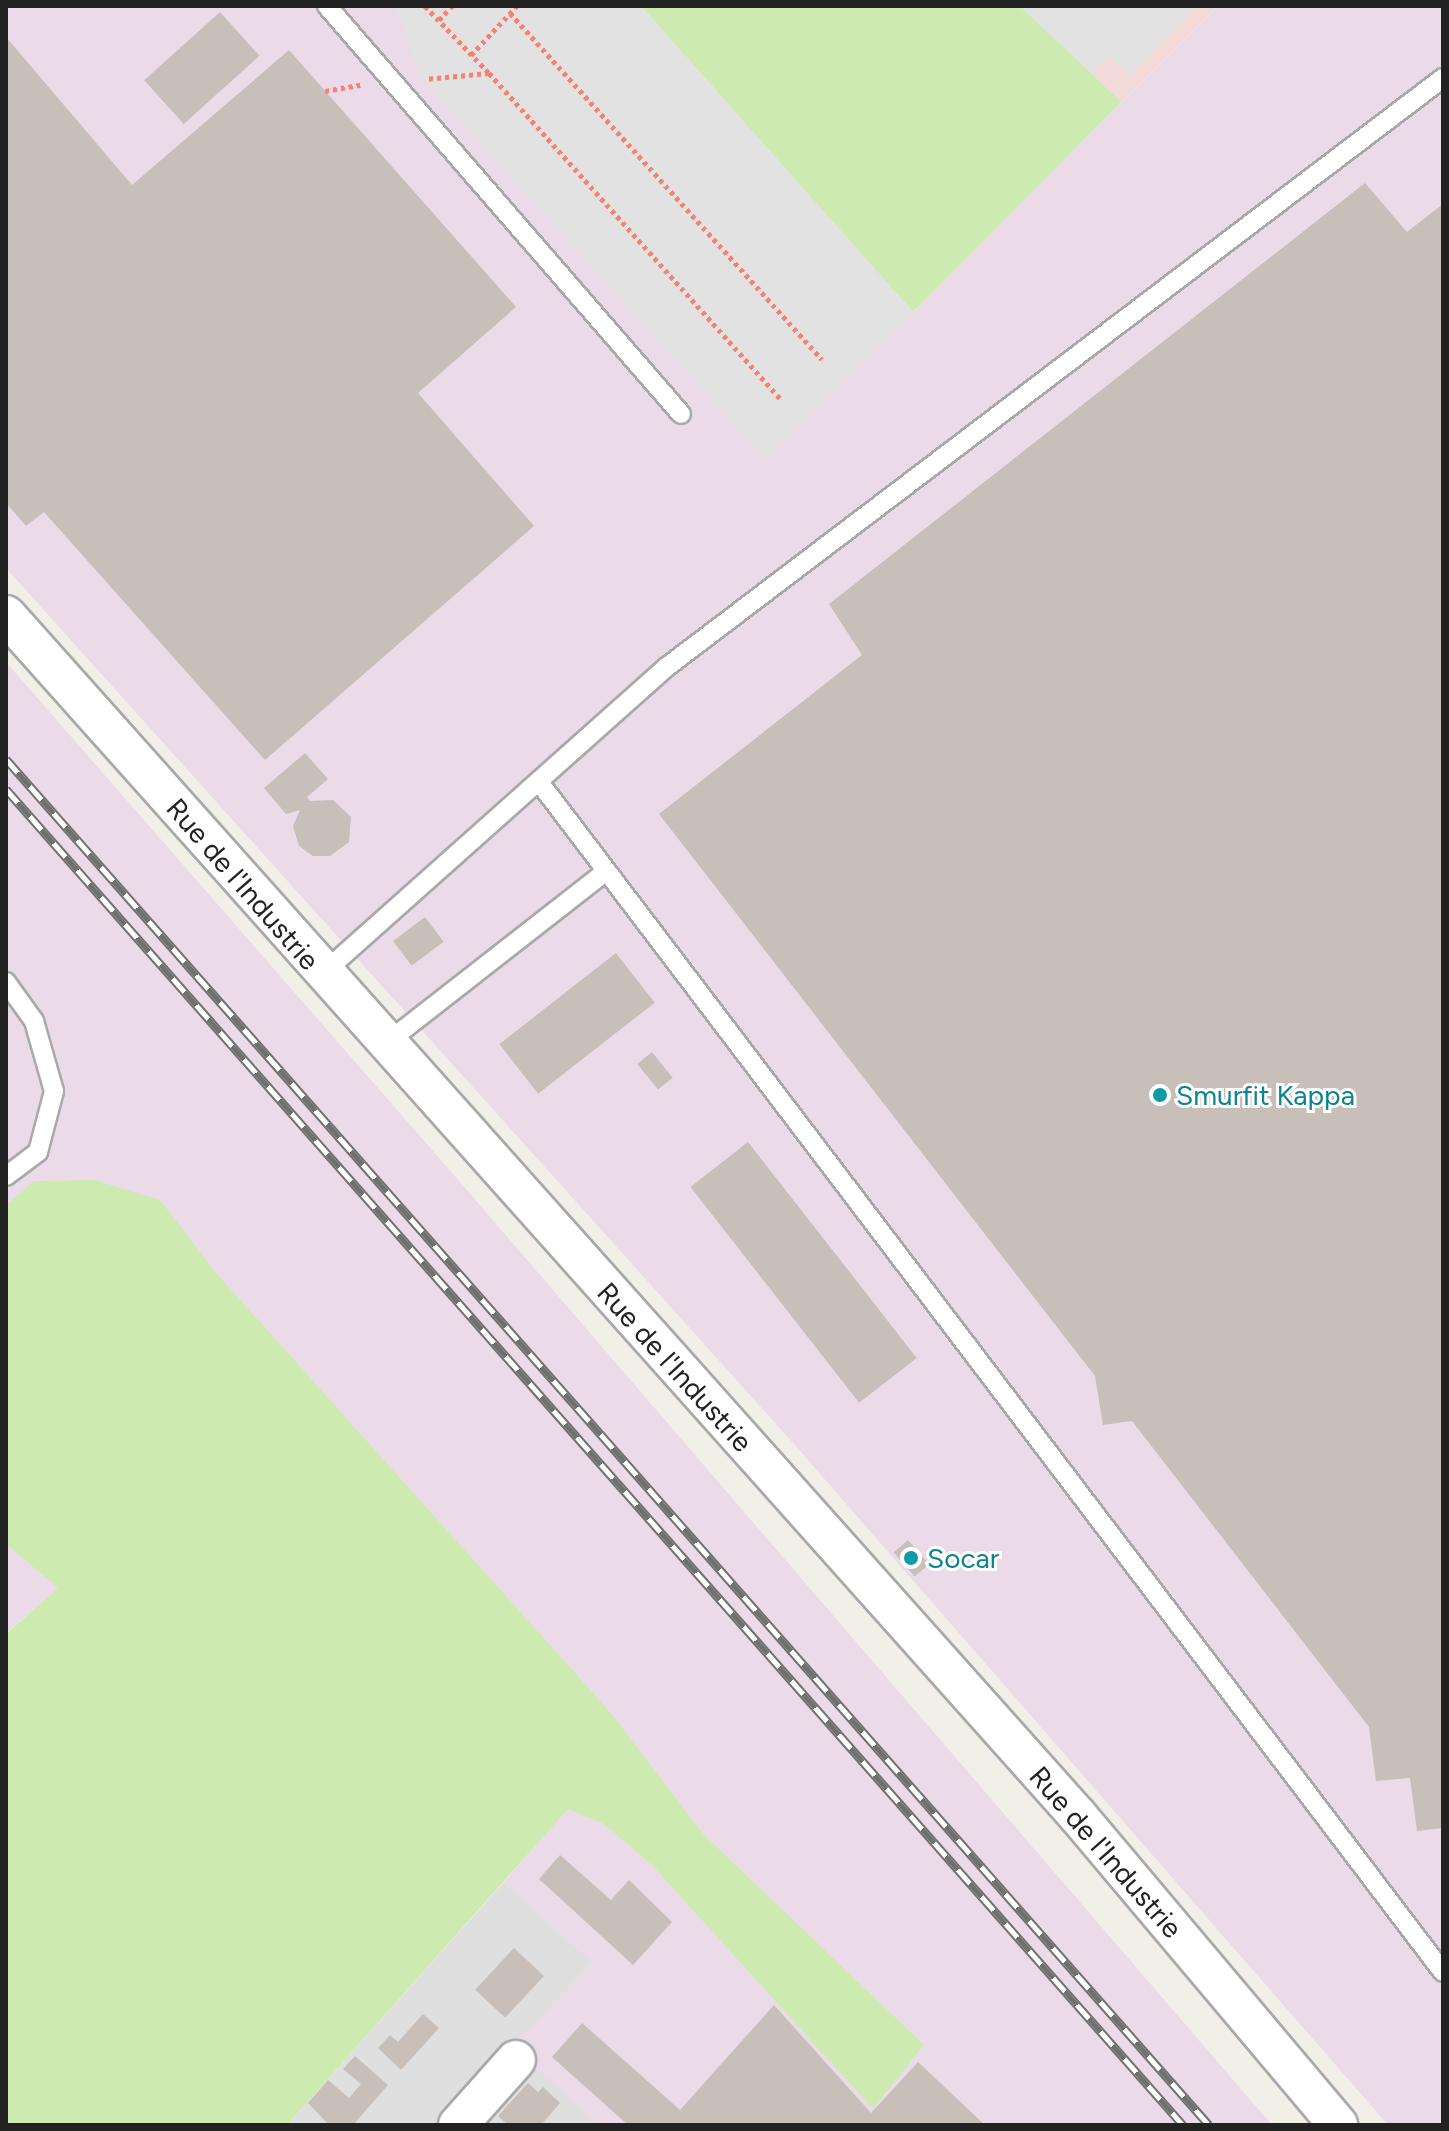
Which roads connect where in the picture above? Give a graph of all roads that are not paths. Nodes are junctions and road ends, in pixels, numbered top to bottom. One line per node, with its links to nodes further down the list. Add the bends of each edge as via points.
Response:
1 (327, 6): 3 (lane)
2 (1443, 78): 5 (lane, via 668,666)
3 (681, 414)
4 (6, 615): 7 (street, Rue de l'Industrie)
5 (539, 782): 6 (lane); 7 (lane)
6 (605, 872): 9 (lane); 11 (lane)
7 (322, 974): 9 (street, Rue de l'Industrie)
8 (6, 982): 10 (lane, via 34,1021 54,1091 38,1152)
9 (385, 1044): 14 (street, Rue de l'Industrie, via 1078,1816)
10 (6, 1176)
11 (1443, 1972)
12 (516, 2060): 13 (street)
13 (458, 2125)
14 (1338, 2125)

